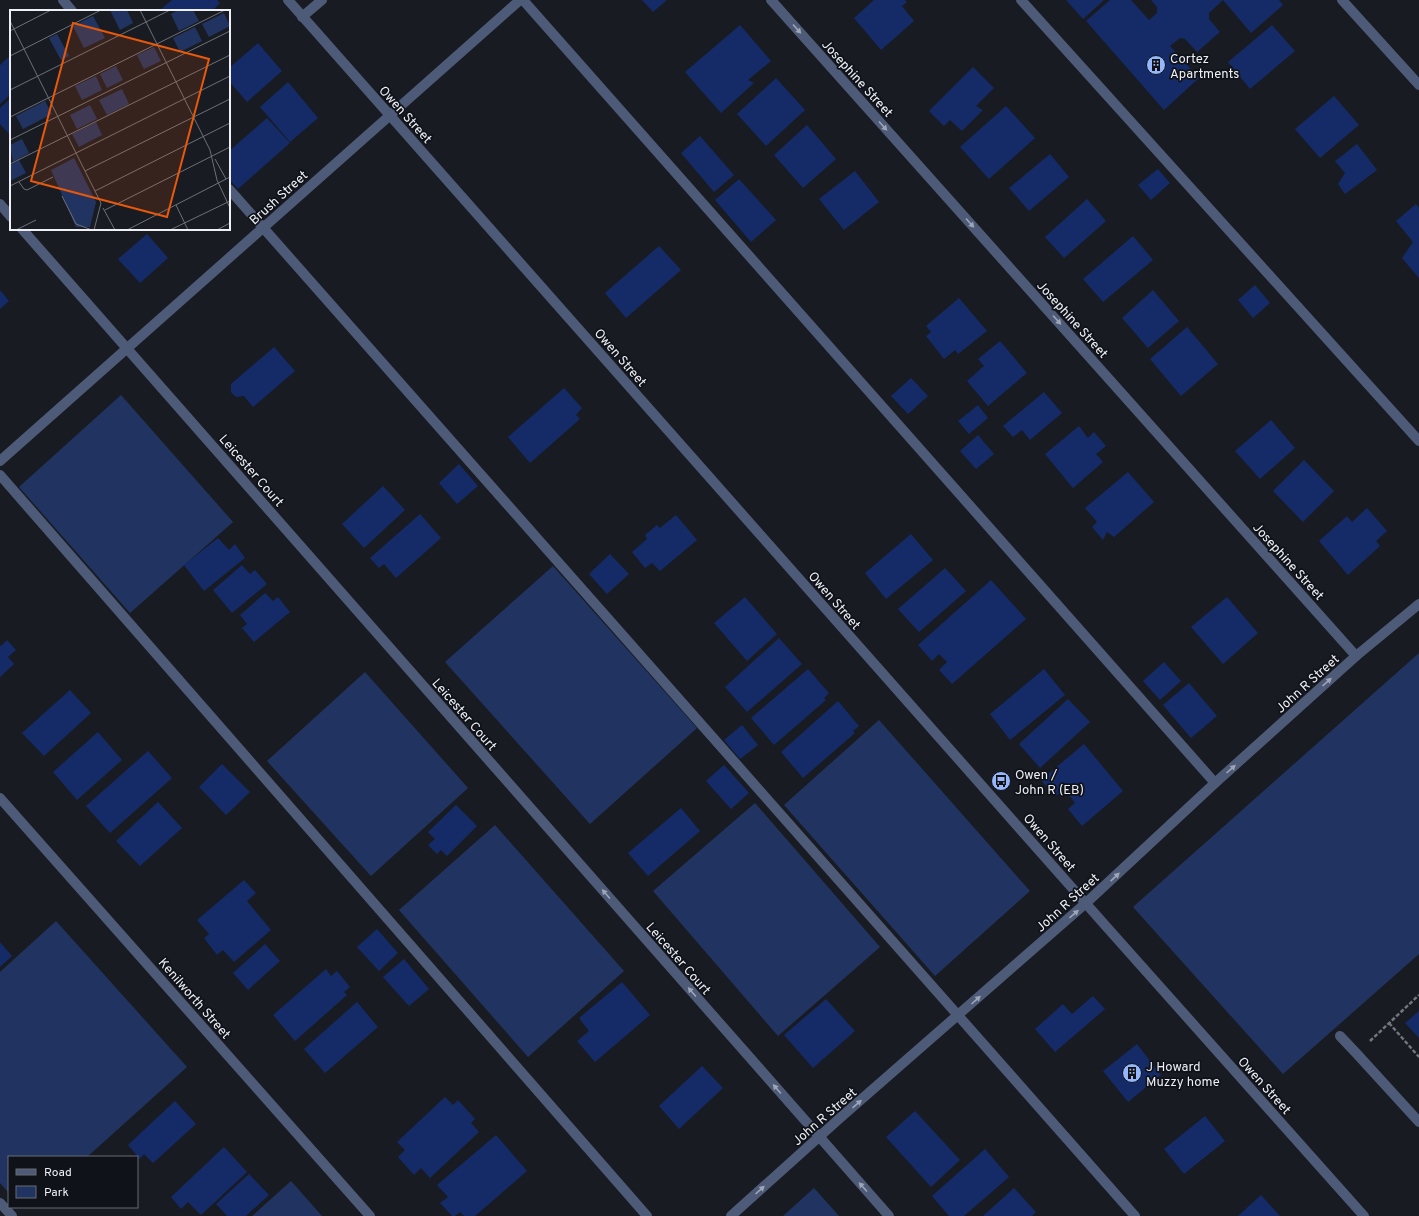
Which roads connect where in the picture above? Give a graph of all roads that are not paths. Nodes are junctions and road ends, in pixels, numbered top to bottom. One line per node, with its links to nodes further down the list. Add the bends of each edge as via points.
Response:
1 (63, 0): 9 (street)
2 (288, 0): 10 (street, Owen Street)
3 (322, 0): 10 (street)
4 (520, 0): 12 (street, Brush Street)
5 (523, 0): 24 (street)
6 (771, 0): 23 (street, Josephine Street, one-way to 23)
7 (1021, 0): 19 (street)
8 (1342, 0): 11 (street)
9 (71, 10)
10 (302, 17): 12 (street, Owen Street)
11 (1419, 85)
12 (390, 115): 16 (street, Brush Street); 26 (street, Owen Street)
13 (230, 190): 16 (street)
14 (0, 204): 15 (street)
15 (10, 216)
16 (263, 228): 18 (street, Brush Street); 27 (street)
17 (23, 230): 18 (street, Leicester Court)
18 (128, 349): 20 (street, Brush Street); 30 (street, Leicester Court, one-way to 18)
19 (1419, 441)
20 (0, 462)
21 (0, 475): 34 (street)
22 (1419, 604): 23 (street, John R Street)
23 (1356, 656): 24 (street, John R Street, one-way to 23)
24 (1215, 783): 26 (street, John R Street, one-way to 24)
25 (0, 798): 33 (street, Kenilworth Street)
26 (1086, 903): 27 (street, John R Street, one-way to 26); 38 (street, Owen Street)
27 (959, 1015): 30 (street, John R Street, one-way to 27); 37 (street)
28 (1340, 1036): 29 (street)
29 (1419, 1122)
30 (819, 1137): 35 (street, John R Street, one-way to 30); 36 (street, Leicester Court, one-way to 30)
31 (0, 1203): 32 (street)
32 (12, 1216)
33 (370, 1216)
34 (647, 1216)
35 (731, 1216)
36 (889, 1216)
37 (1135, 1216)
38 (1364, 1216)

